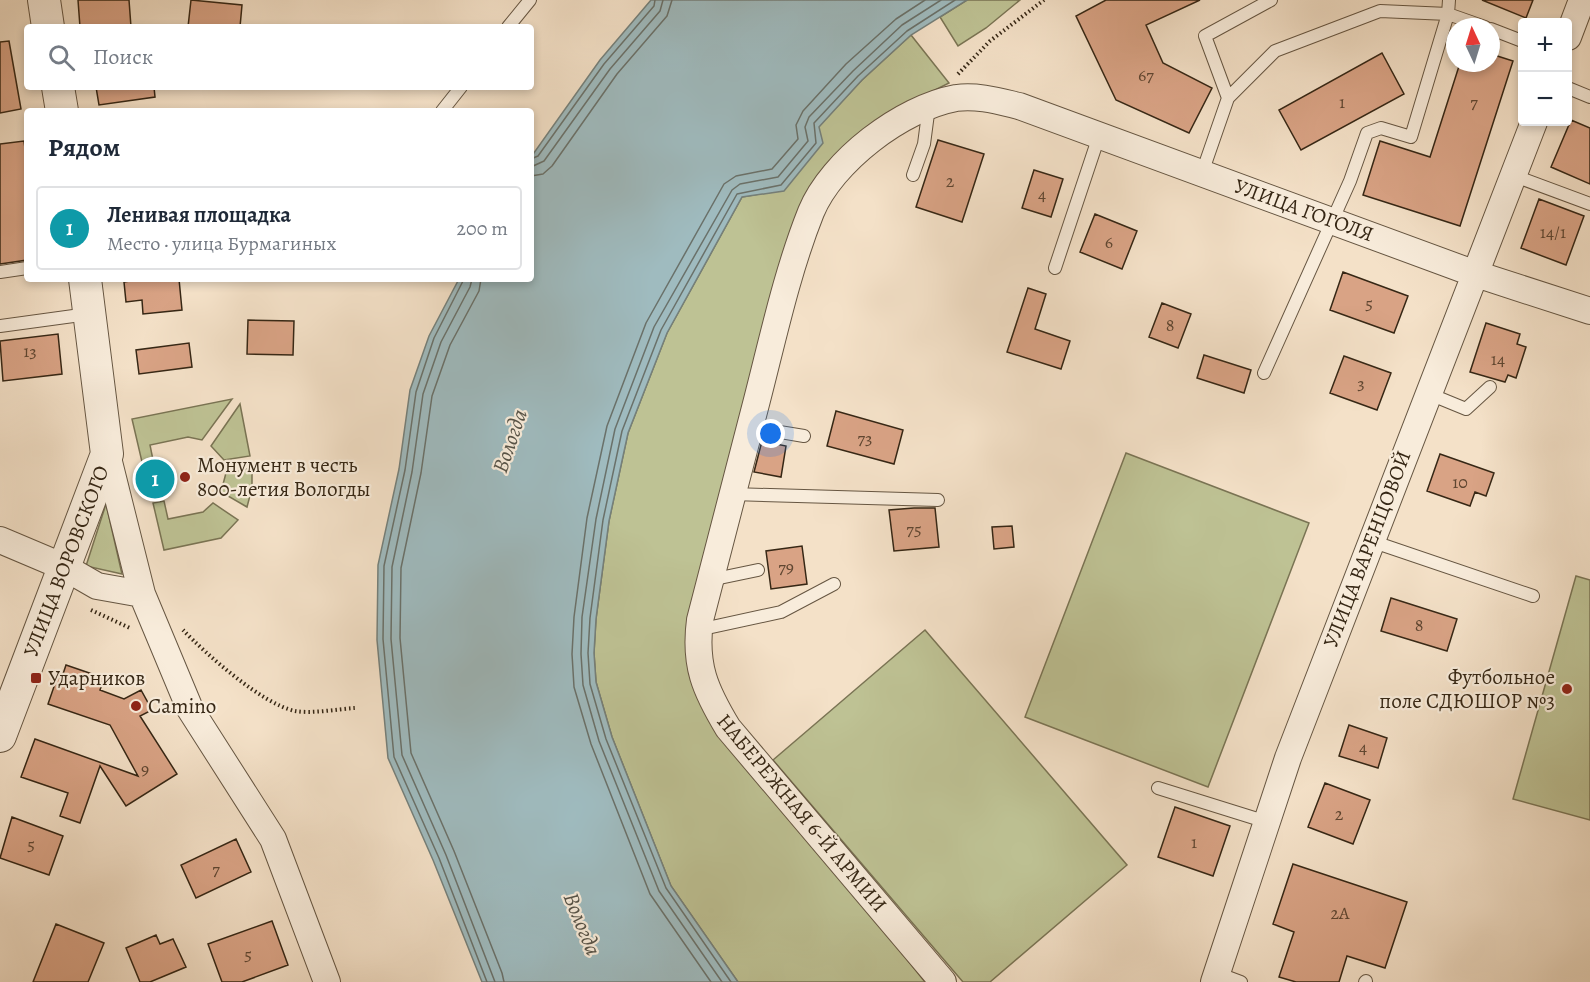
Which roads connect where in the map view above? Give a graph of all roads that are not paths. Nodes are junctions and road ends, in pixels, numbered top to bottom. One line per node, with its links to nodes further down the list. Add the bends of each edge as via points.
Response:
1 (44, 0): 8 (street)
2 (530, 0): 9 (lane)
3 (1271, 0): 17 (lane, via 1205,36)
4 (1449, 0): 6 (lane)
5 (1582, 0): 10 (street)
6 (1448, 14): 7 (lane); 17 (lane, via 1380,11 1275,51); 28 (lane, via 1411,137 1381,128 1367,133 1350,181)
7 (1459, 18)
8 (48, 24)
9 (510, 24)
10 (1572, 27)
11 (1500, 32): 12 (lane)
12 (1518, 39)
13 (58, 90): 20 (street)
14 (459, 90): 21 (lane)
15 (1572, 90): 16 (lane)
16 (1590, 97)
17 (1228, 98): 24 (lane)
18 (929, 105): 19 (street, НАБЕРЕЖНАЯ 6-Й АРМИИ, via 986,98); 25 (lane, via 924,144); 40 (street, НАБЕРЕЖНАЯ 6-Й АРМИИ, via 893,124 844,163 812,210 782,301)
19 (1019, 106): 23 (street, УЛИЦА ГОГОЛЯ)
20 (62, 108)
21 (444, 108)
22 (1532, 126): 26 (street, УЛИЦА ВАРЕНЦОВОЙ)
23 (1099, 136): 24 (street, УЛИЦА ГОГОЛЯ); 30 (lane)
24 (1202, 173): 28 (street, УЛИЦА ГОГОЛЯ)
25 (913, 175)
26 (1512, 176): 27 (lane); 32 (street, УЛИЦА ВАРЕНЦОВОЙ)
27 (1590, 204)
28 (1330, 220): 32 (street, УЛИЦА ГОГОЛЯ); 37 (lane)
29 (24, 268): 31 (lane)
30 (1055, 268)
31 (0, 272)
32 (1473, 273): 34 (street, УЛИЦА ГОГОЛЯ); 39 (street, УЛИЦА ВАРЕНЦОВОЙ)
33 (86, 282): 35 (street)
34 (1590, 311)
35 (90, 314): 36 (lane); 42 (street)
36 (0, 326)
37 (1263, 373)
38 (1490, 387): 39 (lane, via 1466,409)
39 (1427, 393): 46 (street, УЛИЦА ВАРЕНЦОВОЙ)
40 (750, 427): 41 (lane); 43 (street, НАБЕРЕЖНАЯ 6-Й АРМИИ)
41 (804, 436)
42 (107, 454): 47 (street, УЛИЦА ВОРОВСКОГО); 51 (street)
43 (732, 494): 44 (lane); 49 (street, НАБЕРЕЖНАЯ 6-Й АРМИИ)
44 (938, 500)
45 (0, 540): 47 (street)
46 (1371, 541): 52 (lane); 56 (street, УЛИЦА ВАРЕНЦОВОЙ)
47 (64, 567): 51 (street, via 97,586); 54 (street, УЛИЦА ВОРОВСКОГО)
48 (758, 570): 49 (lane)
49 (710, 580): 53 (street, НАБЕРЕЖНАЯ 6-Й АРМИИ)
50 (834, 584): 53 (lane, via 781,612)
51 (142, 594): 58 (street, via 190,709 273,839)
52 (1533, 596)
53 (698, 630): 59 (street, НАБЕРЕЖНАЯ 6-Й АРМИИ, via 700,671 728,728)
54 (0, 736)
55 (1158, 788): 56 (lane)
56 (1267, 822): 57 (street, УЛИЦА ВАРЕНЦОВОЙ)
57 (1215, 978): 60 (lane)
58 (327, 982)
59 (943, 982)
60 (1241, 982)

